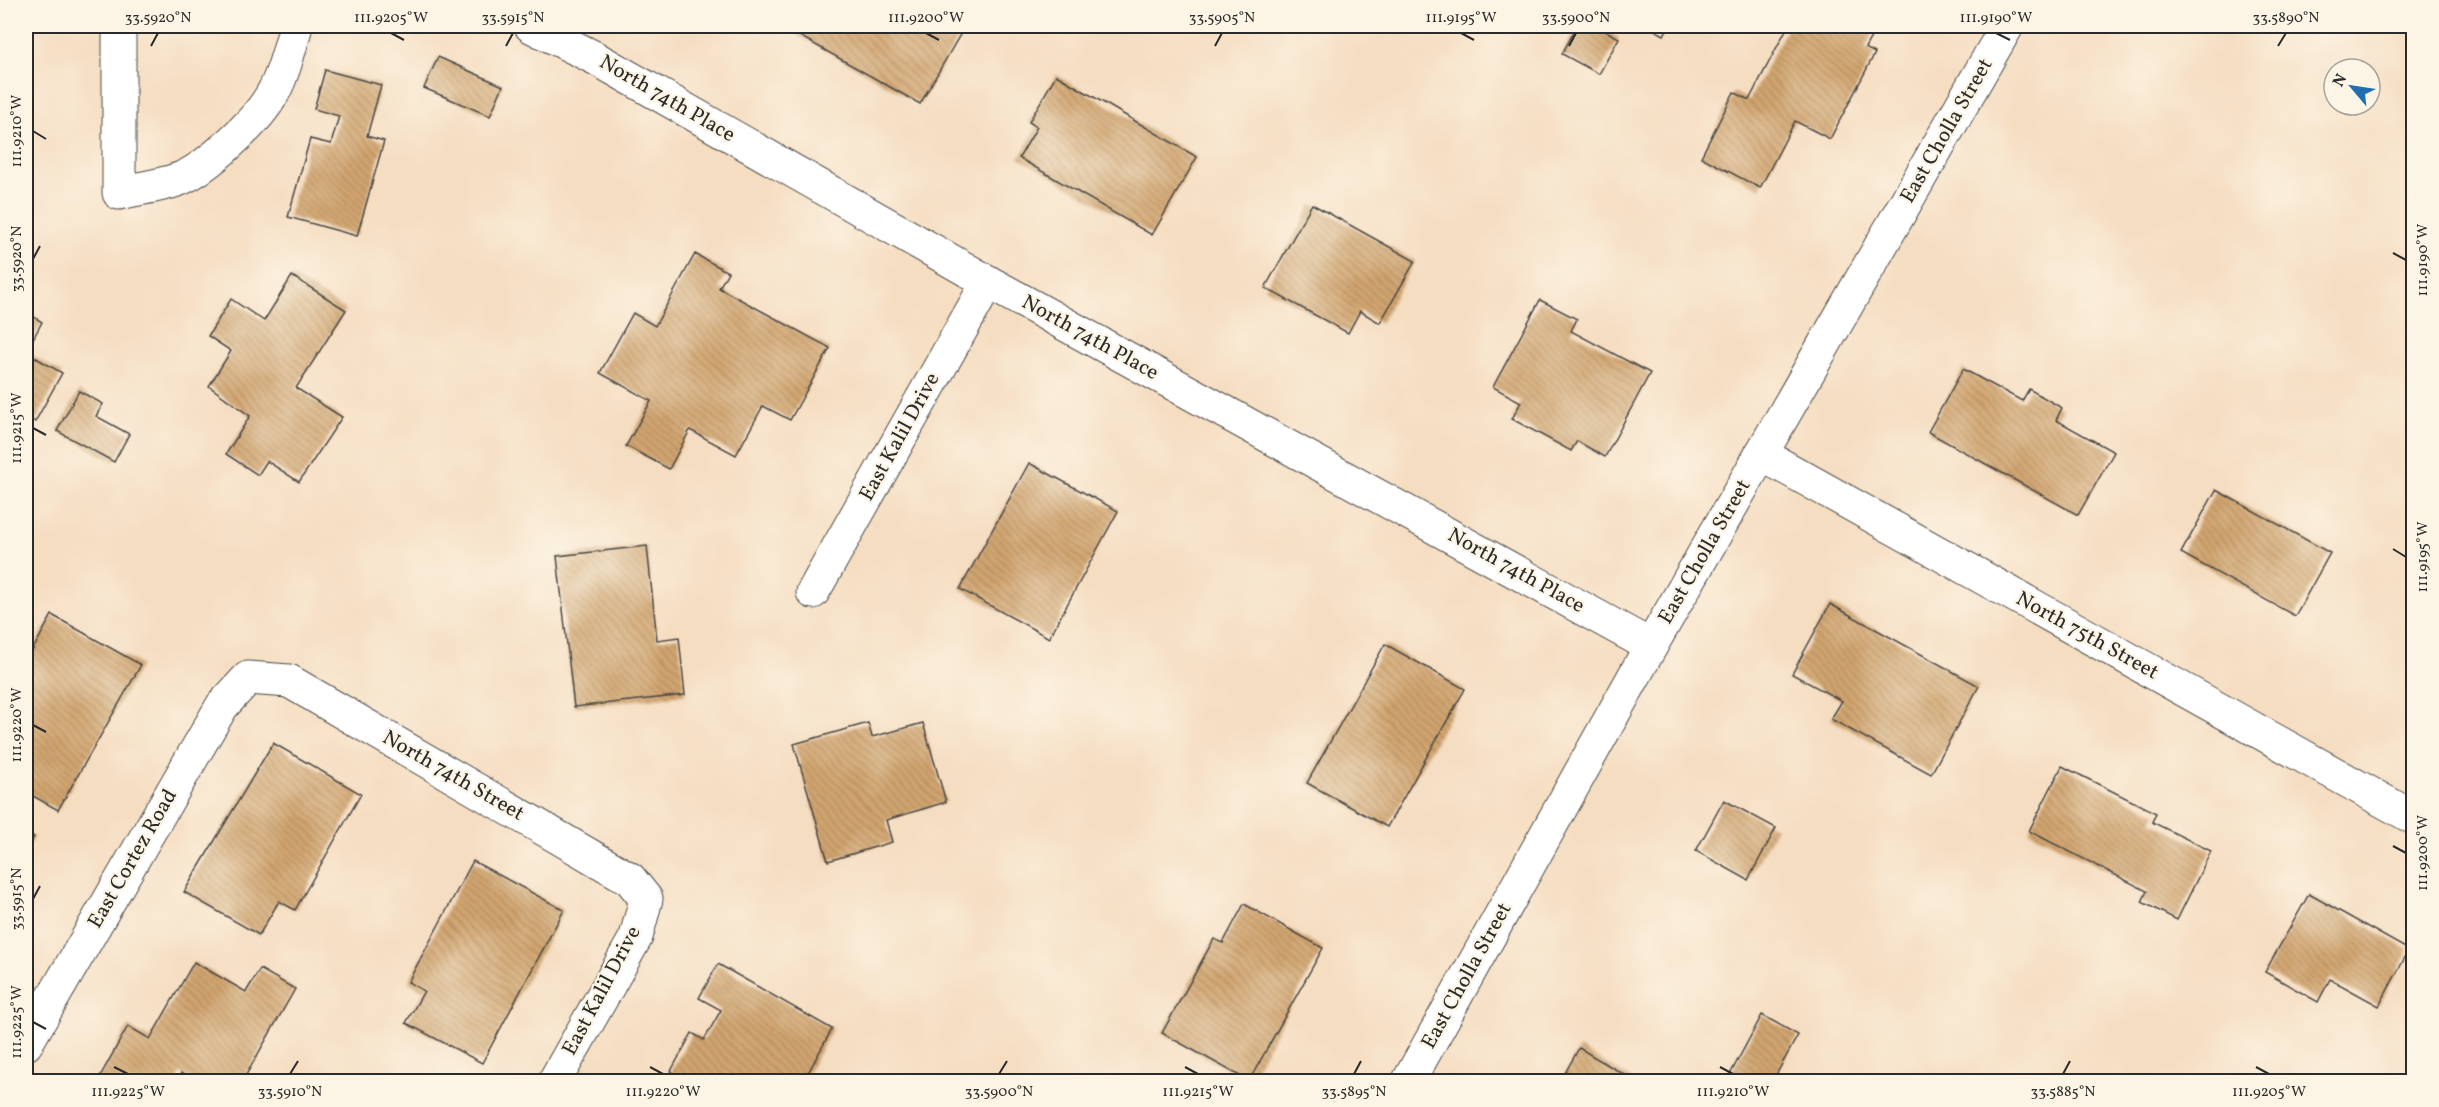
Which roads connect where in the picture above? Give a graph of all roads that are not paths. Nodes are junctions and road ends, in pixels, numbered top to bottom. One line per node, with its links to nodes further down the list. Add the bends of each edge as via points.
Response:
1 (119, 26): 2 (street, via 119,194 182,178 214,158 255,121 282,75)
2 (296, 26)
3 (531, 26): 5 (street, North 74th Place, via 595,58)
4 (2007, 26): 6 (street, East Cholla Street)
5 (988, 282): 7 (street, East Kalil Drive); 8 (street, North 74th Place)
6 (1761, 454): 8 (street, East Cholla Street); 10 (street, North 75th Street)
7 (813, 592)
8 (1651, 646): 14 (street, East Cholla Street)
9 (248, 678): 11 (street, North 74th Street, via 289,681 630,879); 12 (street, East Cortez Road, via 222,706)
10 (2414, 818)
11 (646, 899): 13 (street, East Kalil Drive, via 636,937)
12 (26, 1044)
13 (554, 1082)
14 (1408, 1082)

